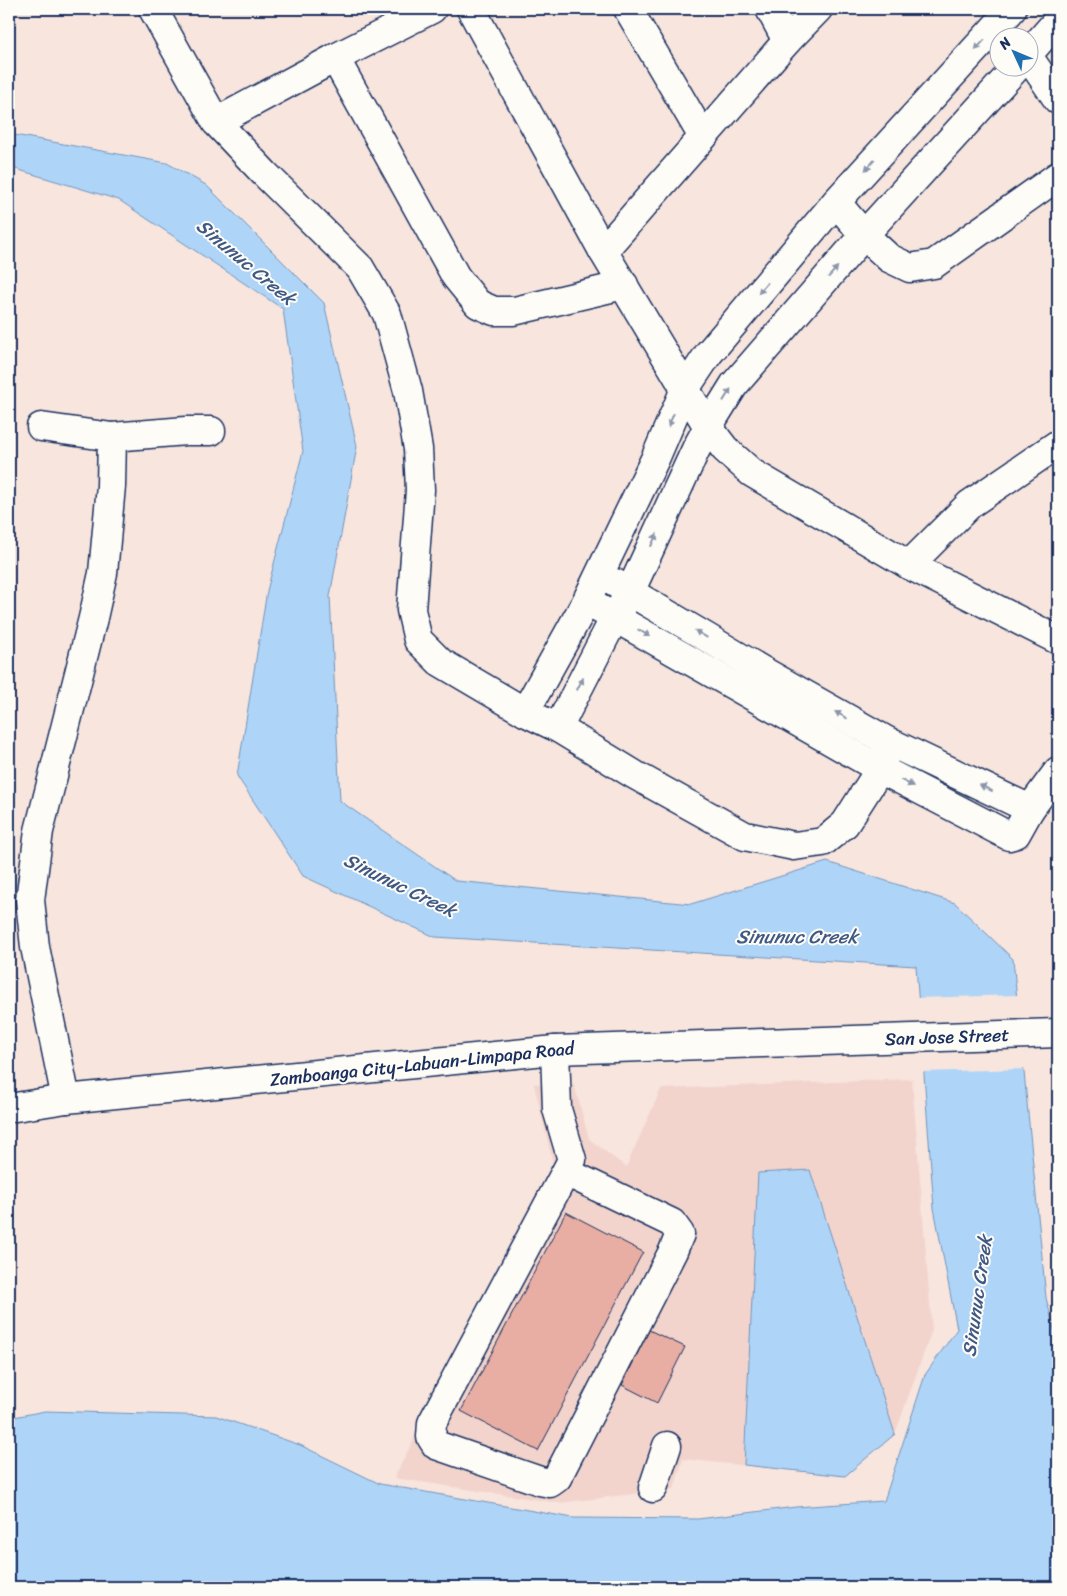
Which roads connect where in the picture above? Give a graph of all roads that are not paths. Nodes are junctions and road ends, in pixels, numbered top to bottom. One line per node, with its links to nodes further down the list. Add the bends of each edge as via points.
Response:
1 (432, 9): 11 (street)
2 (471, 9): 20 (street)
3 (628, 9): 16 (street)
4 (770, 9): 9 (street)
5 (818, 9): 9 (street)
6 (162, 12): 15 (street)
7 (1058, 20): 10 (street)
8 (1010, 22): 18 (street, one-way to 18)
9 (787, 41): 16 (street)
10 (1040, 41)
11 (335, 58): 15 (street); 21 (street, via 456,277 478,304 494,311 514,311)
12 (1040, 74): 14 (street)
13 (1007, 78): 19 (street)
14 (1058, 100)
15 (216, 122): 34 (street, via 360,268 388,314 418,448 420,490 411,610 418,640 440,662)
16 (703, 137): 20 (street)
17 (1058, 176): 19 (street, via 934,264 910,268 889,258)
18 (836, 202): 19 (street); 22 (street, one-way to 22, via 709,353)
19 (864, 235): 24 (street, one-way to 19, via 734,385)
20 (603, 251): 21 (street)
21 (624, 285): 22 (street)
22 (685, 388): 24 (street); 29 (street, one-way to 29, via 655,459)
23 (41, 427): 26 (street)
24 (708, 427): 28 (street, via 725,449 752,472); 30 (street, one-way to 24)
25 (211, 431): 26 (street)
26 (112, 437): 43 (street, via 103,573 39,831 30,900 35,947)
27 (1058, 444): 28 (street, via 970,504)
28 (909, 565): 33 (street)
29 (598, 574): 30 (street); 31 (street)
30 (630, 592): 32 (street); 36 (street, one-way to 30)
31 (586, 602): 32 (street); 34 (street)
32 (615, 616): 35 (street, one-way to 32); 37 (street, one-way to 37)
33 (1058, 640)
34 (525, 712): 35 (street)
35 (558, 728): 37 (street, via 745,836 794,846 823,842 845,824)
36 (889, 742): 37 (street); 39 (street, one-way to 36)
37 (880, 769): 39 (street, one-way to 39, via 1009,836 1016,834)
38 (1058, 771): 39 (street)
39 (1030, 810)
40 (1052, 1034): 41 (street, San Jose Street)
41 (836, 1041): 42 (street, Zamboanga City-Labuan-Limpapa Road)
42 (556, 1050): 43 (street, Zamboanga City-Labuan-Limpapa Road); 45 (street, via 557,1110 572,1160)
43 (66, 1098): 44 (street, Zamboanga City-Labuan-Limpapa Road)
44 (9, 1108)
45 (566, 1172): 45 (street, via 432,1422 431,1437 436,1445 550,1483 557,1478 680,1234 672,1223)
46 (667, 1446): 47 (street)
47 (654, 1488)

